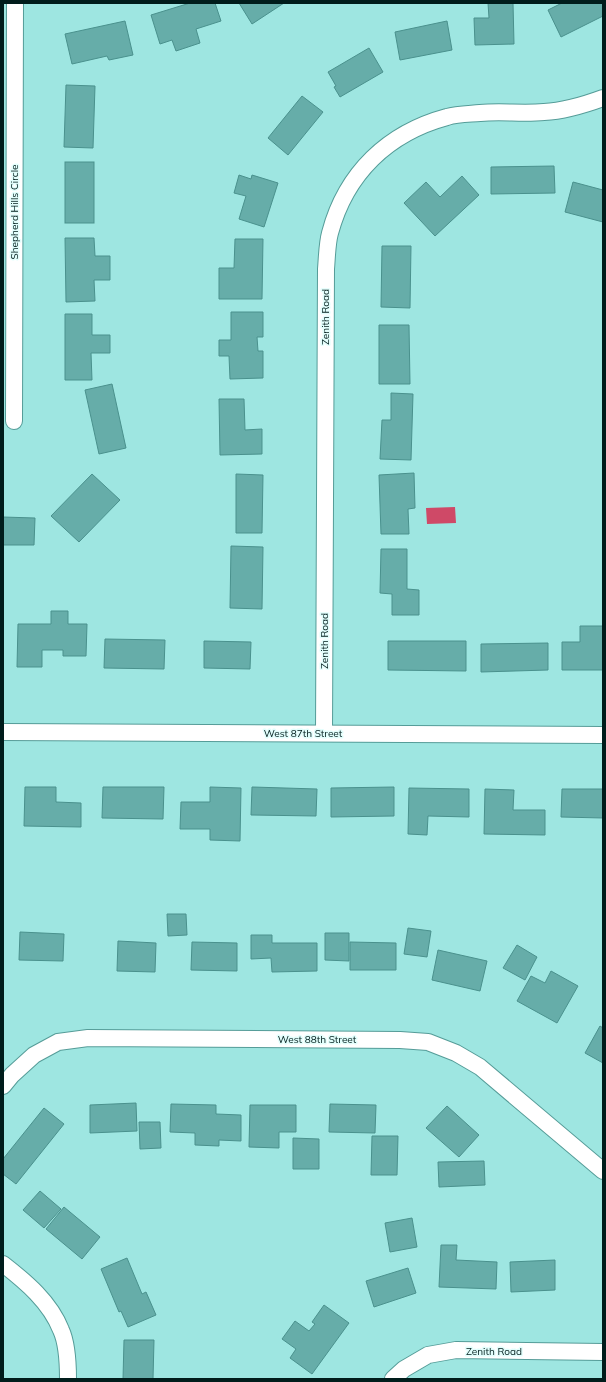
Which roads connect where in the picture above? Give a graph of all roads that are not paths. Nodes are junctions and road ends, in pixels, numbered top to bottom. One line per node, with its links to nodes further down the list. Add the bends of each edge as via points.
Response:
1 (15, 3): 3 (street, Shepherd Hills Circle)
2 (603, 98): 5 (street, Zenith Road, via 578,107 545,112 482,112 448,117 415,128 385,147 359,171 340,202 329,234 326,269)
3 (14, 420)
4 (3, 732): 5 (street, West 87th Street)
5 (324, 733): 6 (street, West 87th Street)
6 (603, 735)
7 (3, 1086): 8 (street, West 88th Street, via 34,1055 58,1042 88,1038 428,1042 456,1053 480,1067)
8 (603, 1172)
9 (3, 1264): 11 (street, via 26,1282 47,1304 62,1331)
10 (603, 1352): 12 (street, Zenith Road, via 456,1350 428,1356 404,1368)
11 (68, 1379)
12 (392, 1379)

